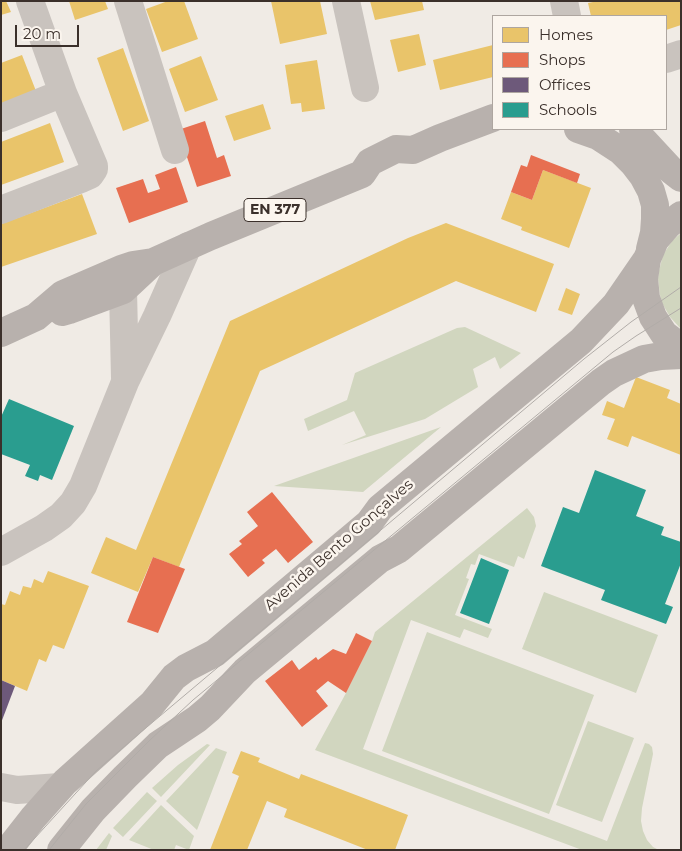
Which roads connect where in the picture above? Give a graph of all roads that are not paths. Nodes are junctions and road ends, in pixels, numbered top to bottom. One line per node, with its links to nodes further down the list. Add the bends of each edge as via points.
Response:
1 (30, 1): 9 (street)
2 (128, 1): 16 (street)
3 (346, 1): 8 (street)
4 (564, 1): 5 (street)
5 (567, 15)
6 (681, 54): 7 (street)
7 (667, 59)
8 (365, 88)
9 (63, 93): 10 (street); 18 (street, via 94,169 90,174)
10 (1, 118)
11 (492, 118): 13 (main road, EN 377)
12 (492, 127): 13 (main road, EN 377)
13 (462, 130): 20 (main road, EN 377, via 413,150 396,149 370,162 362,174)
14 (581, 130): 21 (main road, via 598,136 621,151 643,176 655,205 654,233)
15 (634, 130): 17 (main road)
16 (175, 150)
17 (681, 178)
18 (1, 210)
19 (681, 215): 21 (main road, Avenida Bento Gonçalves, via 661,232)
20 (188, 246): 22 (main road, EN 377); 28 (street)
21 (648, 254): 26 (main road, via 644,289 649,309 664,334); 31 (main road, Avenida Bento Gonçalves, via 616,304 581,341 380,508 369,524 214,653 174,677 152,704)
22 (143, 264): 23 (main road, EN 377); 24 (main road, EN 377, via 121,269 63,294)
23 (123, 290): 24 (main road, EN 377, via 69,310); 28 (street)
24 (36, 317): 25 (main road, EN 377)
25 (1, 333)
26 (681, 347)
27 (681, 355): 33 (main road, via 644,359 600,382 399,549 380,559 244,671 204,714 158,745 93,810)
28 (125, 382): 29 (street, via 73,503 44,528)
29 (1, 552)
30 (1, 787): 31 (street, via 17,790)
31 (60, 787): 32 (main road, Avenida Bento Gonçalves)
32 (8, 850)
33 (61, 850)

